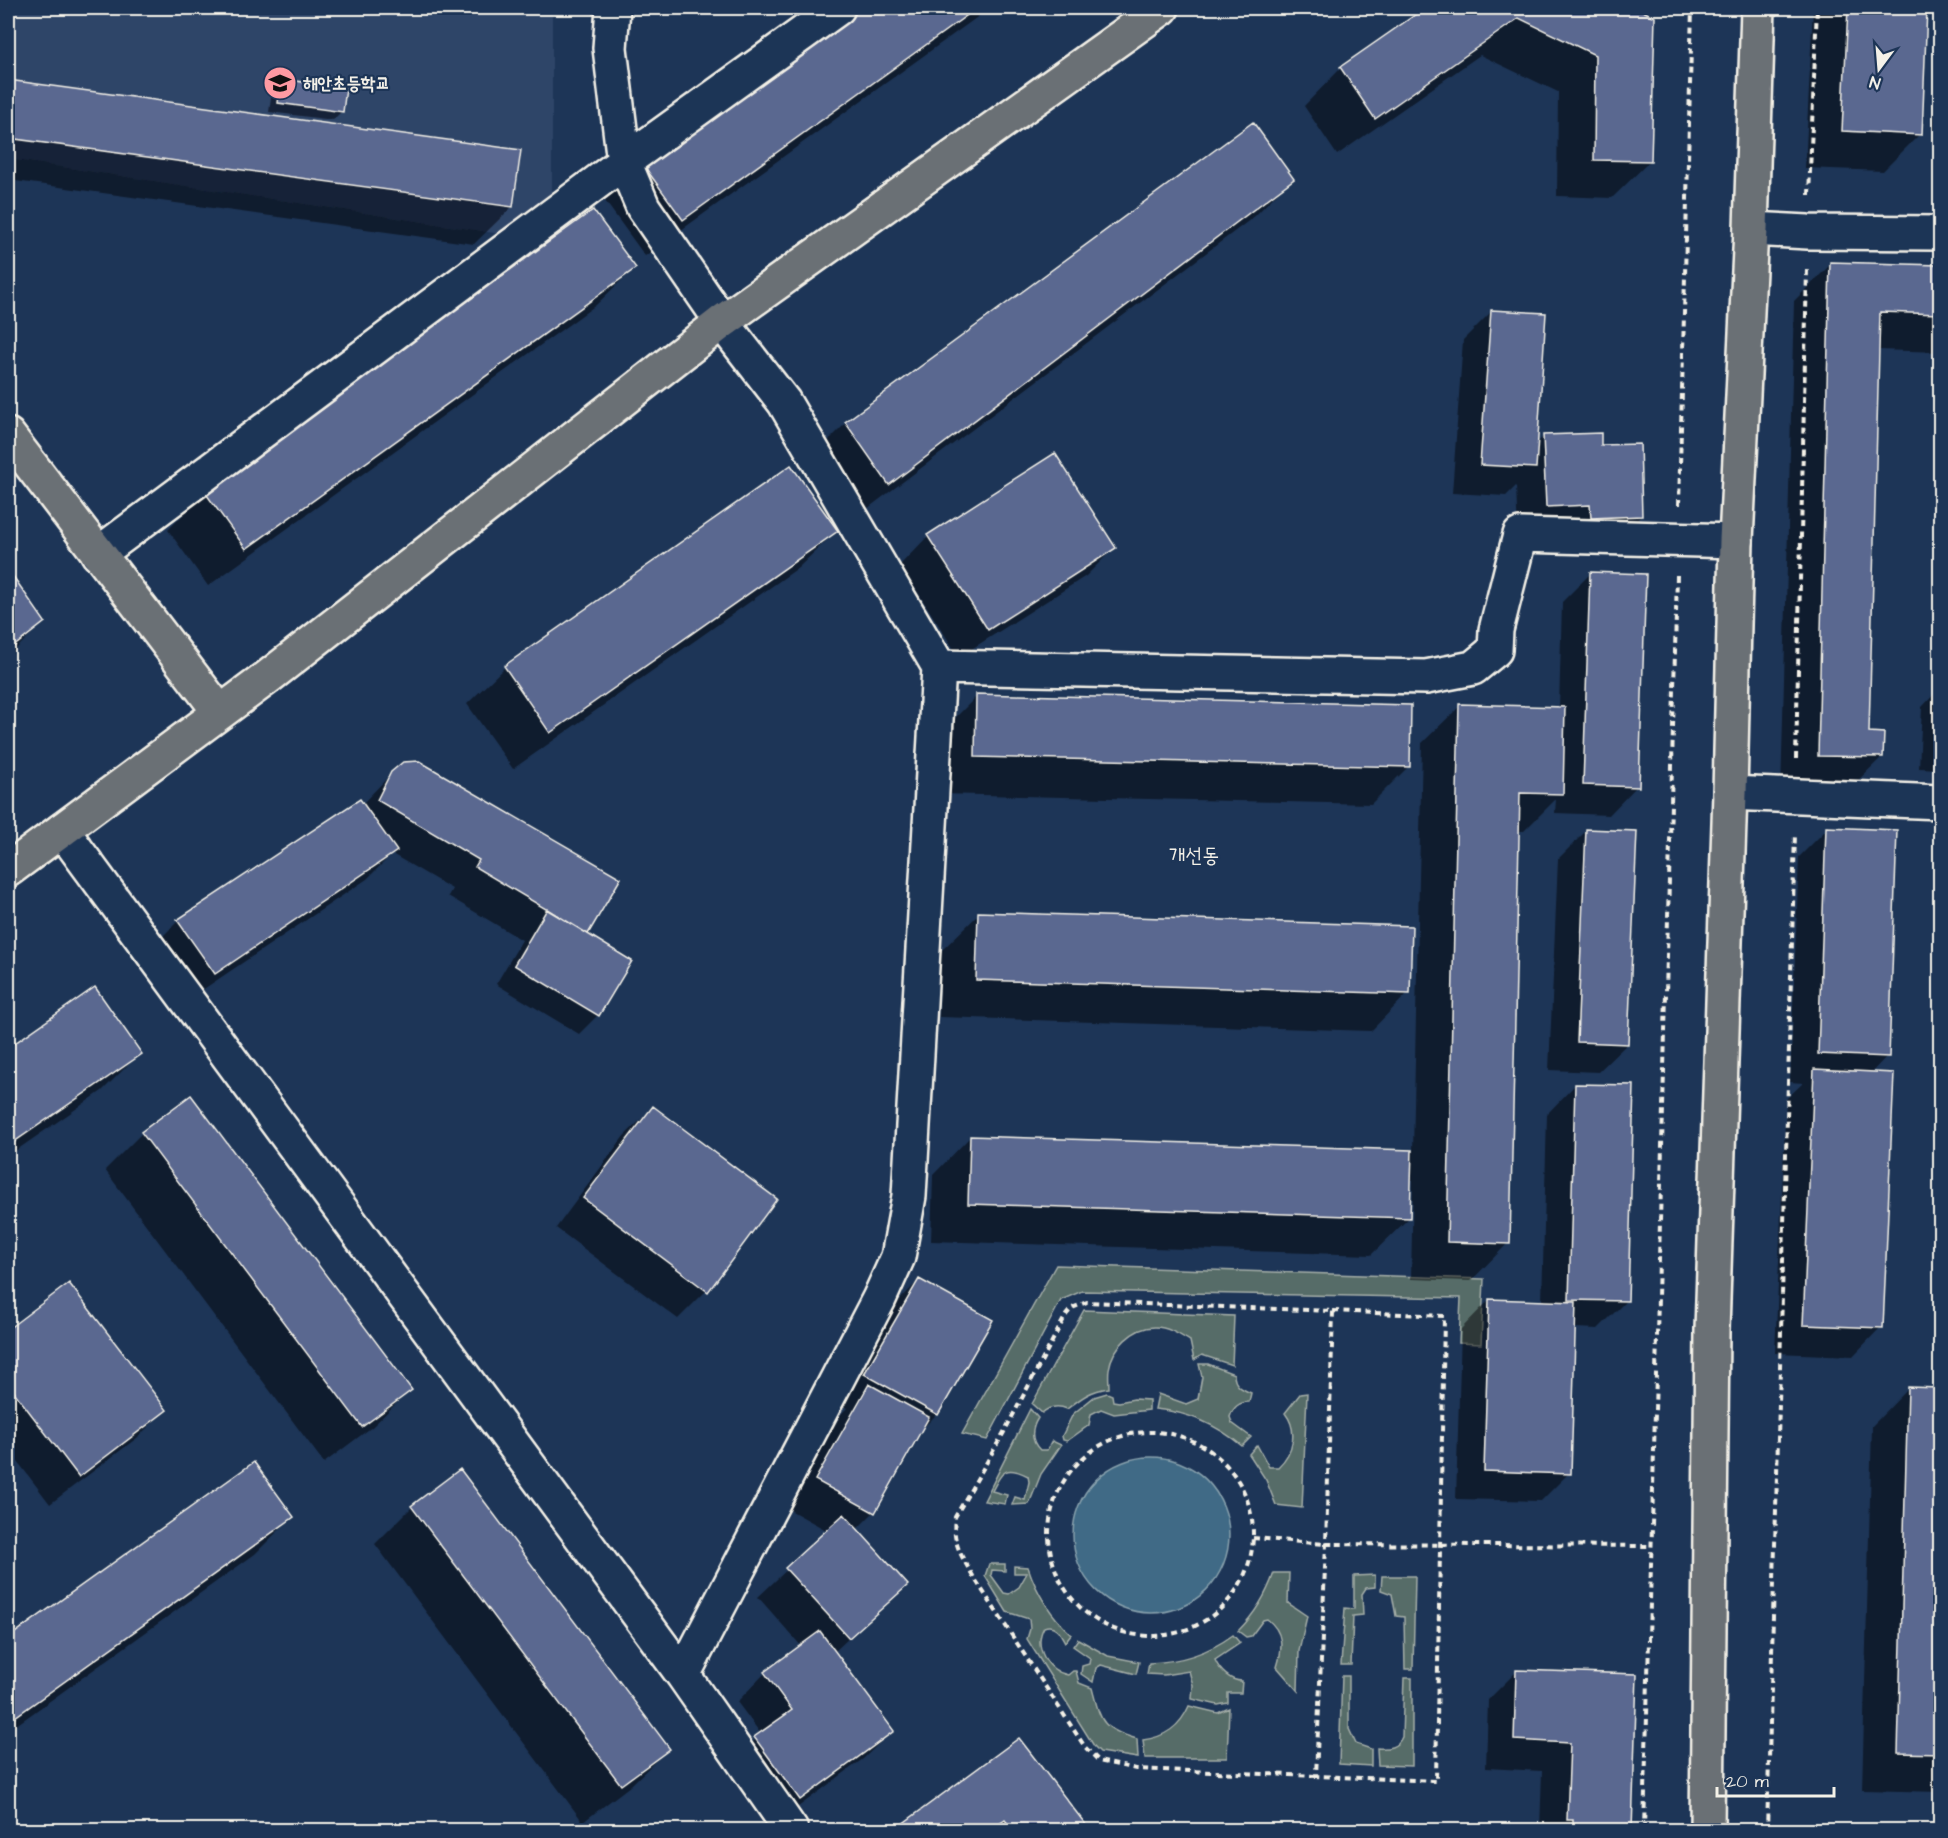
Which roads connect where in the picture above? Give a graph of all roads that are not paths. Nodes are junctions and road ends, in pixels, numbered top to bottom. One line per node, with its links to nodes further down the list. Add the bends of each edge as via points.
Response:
1 (613, 8): 5 (street, via 610,48)
2 (838, 8): 5 (street)
3 (1162, 8): 8 (main road)
4 (1758, 8): 6 (main road)
5 (624, 162): 8 (street, via 643,207); 11 (street)
6 (1751, 229): 7 (street); 10 (main road)
7 (1941, 233)
8 (722, 322): 12 (street, via 784,402); 13 (main road, via 268,677)
9 (8, 435): 11 (main road)
10 (1736, 541): 12 (street, via 1520,535 1496,630 1495,650 1473,668 1426,677); 14 (main road)
11 (98, 554): 13 (main road)
12 (939, 667): 18 (street, via 909,1196 898,1257)
13 (219, 711): 16 (main road)
14 (1730, 793): 15 (street); 20 (main road, via 1712,1330)
15 (1941, 802)
16 (63, 830): 17 (main road); 18 (street)
17 (8, 870)
18 (683, 1676): 19 (street)
19 (791, 1830)
20 (1707, 1830)

